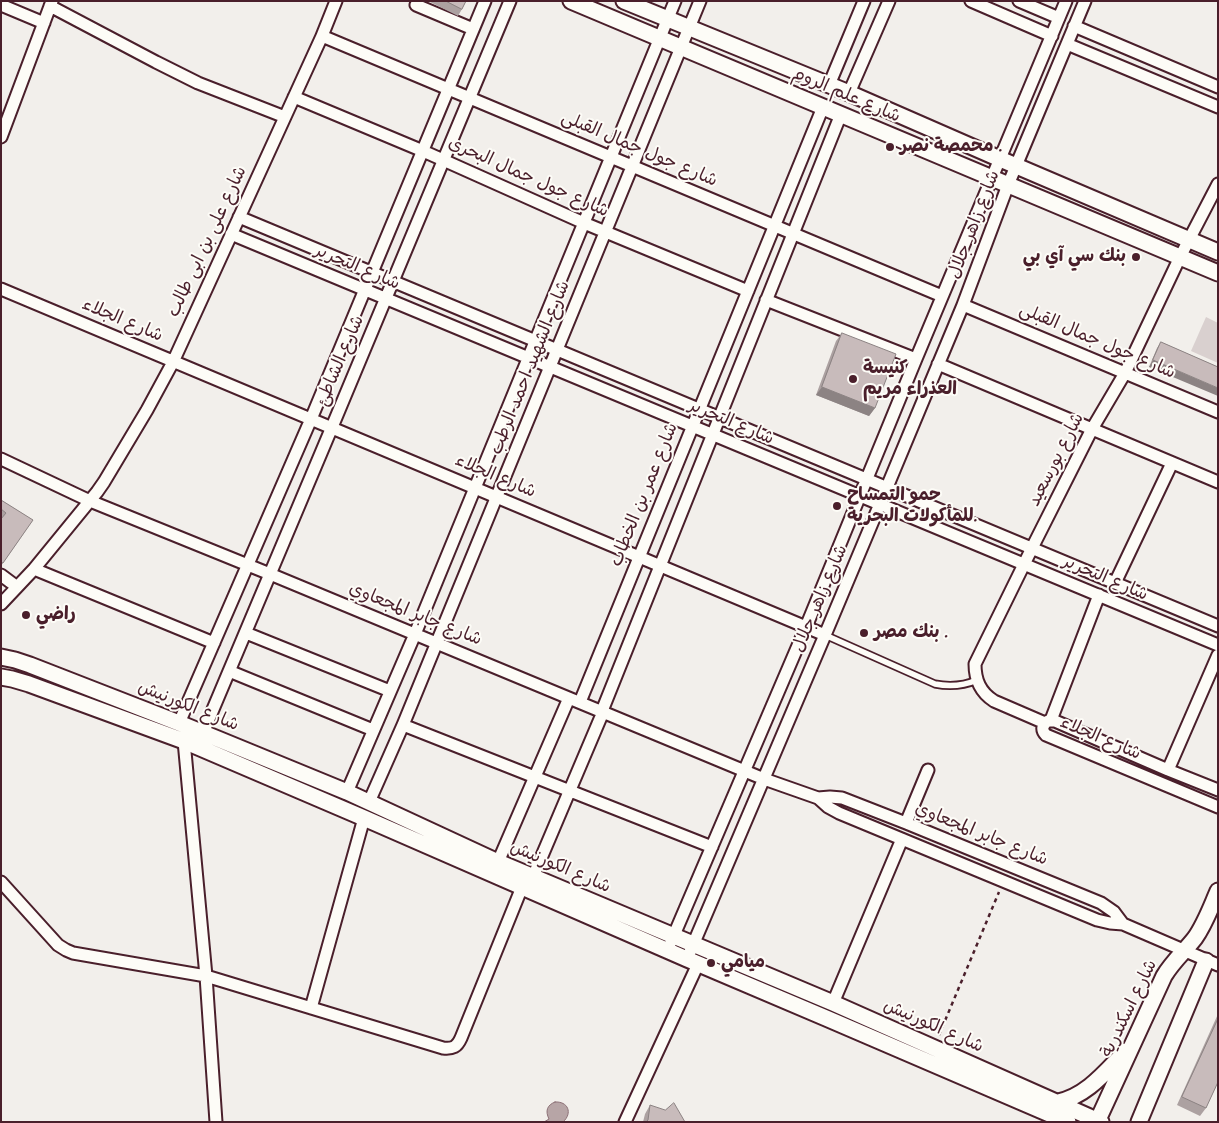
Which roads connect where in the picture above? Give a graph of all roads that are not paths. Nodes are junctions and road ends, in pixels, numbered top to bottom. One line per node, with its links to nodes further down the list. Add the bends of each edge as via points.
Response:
1 (336, 1): 23 (street, شارع على بن ابى طالب)
2 (485, 1): 22 (street, شارع الشاطئ)
3 (510, 1): 33 (street, شارع الشاطئ)
4 (571, 1): 25 (street, شارع علم الروم)
5 (624, 1): 18 (street, شارع علم الروم)
6 (676, 1): 18 (street, شارع الشهيد احمد الرطب)
7 (700, 1): 21 (street, شارع الشهيد احمد الرطب)
8 (864, 1): 28 (street)
9 (889, 1): 31 (street)
10 (971, 1): 24 (street)
11 (1019, 1): 17 (street)
12 (1066, 1): 17 (street, شارع زاهر جلال)
13 (1085, 1): 20 (street, شارع زاهر جلال)
14 (51, 4): 19 (street); 37 (street, via 177,73)
15 (1, 5): 19 (street)
16 (416, 5): 22 (street)
17 (1059, 18): 24 (street, شارع زاهر جلال)
18 (668, 20): 21 (street, شارع علم الروم); 25 (street, شارع الشهيد احمد الرطب)
19 (44, 23): 38 (street)
20 (1074, 26): 26 (street, شارع زاهر جلال); 29 (street)
21 (689, 28): 27 (street, شارع الشهيد احمد الرطب); 28 (street, شارع علم الروم)
22 (473, 29): 30 (street, شارع الشاطئ)
23 (322, 36): 30 (street, شارع جول جمال القبلى); 32 (street, شارع على بن ابى طالب)
24 (1052, 36): 41 (street, شارع زاهر جلال)
25 (660, 39): 27 (street, شارع علم الروم); 40 (street, شارع الشهيد احمد الرطب)
26 (1067, 44): 35 (street); 44 (street, شارع زاهر جلال)
27 (681, 48): 34 (street, شارع علم الروم); 43 (street, شارع الشهيد احمد الرطب)
28 (829, 85): 31 (street, شارع علم الروم)
29 (1218, 87)
30 (448, 90): 33 (street, شارع جول جمال القبلى); 39 (street, شارع الشاطئ)
31 (849, 93): 41 (street, شارع علم الروم)
32 (294, 97): 37 (street, شارع على بن ابى طالب); 39 (street, شارع جول جمال البحرى)
33 (470, 99): 40 (street, شارع جول جمال القبلى); 42 (street, شارع الشاطئ)
34 (823, 107): 36 (street, شارع علم الروم); 50 (street, شارع عمر بن الخطاب)
35 (1218, 107)
36 (841, 114): 45 (street, شارع علم الروم); 53 (street)
37 (285, 117): 48 (street, شارع على بن ابى طالب)
38 (2, 131)
39 (423, 151): 42 (street, شارع جول جمال البحرى); 57 (street, شارع الشاطئ)
40 (611, 158): 43 (street, شارع جول جمال القبلى); 49 (street, شارع الشهيد احمد الرطب)
41 (1000, 159): 44 (street, شارع علم الروم); 45 (street, شارع زاهر جلال)
42 (444, 160): 49 (street, شارع جول جمال البحرى); 59 (street, شارع الشاطئ)
43 (632, 166): 50 (street, شارع جول جمال القبلى); 51 (street, شارع الشهيد احمد الرطب)
44 (1016, 166): 47 (street, شارع زاهر جلال); 54 (street, شارع علم الروم)
45 (992, 178): 47 (street, شارع علم الروم); 63 (street, شارع زاهر جلال)
46 (1218, 184): 54 (street, شارع بورسعيد)
47 (1008, 185): 56 (street, شارع علم الروم); 66 (street, شارع زاهر جلال)
48 (239, 217): 52 (street, شارع على بن ابى طالب); 57 (street, شارع التحرير)
49 (584, 223): 51 (street, شارع جول جمال البحرى); 67 (street, شارع الشهيد احمد الرطب)
50 (774, 226): 53 (street, شارع جول جمال القبلى); 62 (street, شارع عمر بن الخطاب)
51 (606, 232): 62 (street, شارع جول جمال البحرى); 68 (street, شارع الشهيد احمد الرطب)
52 (231, 234): 61 (street, شارع التحرير); 71 (street, شارع على بن ابى طالب)
53 (793, 234): 63 (street, شارع جول جمال القبلى); 65 (street)
54 (1189, 240): 55 (street, شارع علم الروم); 56 (street, شارع بورسعيد)
55 (1218, 252)
56 (1180, 257): 58 (street, شارع علم الروم); 74 (street, شارع بورسعيد)
57 (372, 273): 59 (street, شارع التحرير); 61 (street, شارع الشاطئ)
58 (1218, 273)
59 (393, 282): 64 (street, شارع الشاطئ); 67 (street, شارع التحرير)
60 (1, 289): 71 (street, شارع الجلاء)
61 (365, 290): 64 (street, شارع التحرير); 78 (street, شارع الشاطئ)
62 (748, 291): 75 (street, شارع عمر بن الخطاب)
63 (942, 296): 70 (street, شارع زاهر جلال)
64 (386, 298): 69 (street, شارع التحرير); 80 (street, شارع الشاطئ)
65 (766, 300): 70 (street); 77 (street)
66 (962, 305): 72 (street, شارع زاهر جلال); 74 (street, شارع جول جمال القبلى)
67 (535, 341): 68 (street, شارع التحرير); 69 (street, شارع الشهيد احمد الرطب)
68 (557, 350): 73 (street, شارع الشهيد احمد الرطب); 75 (street, شارع التحرير)
69 (529, 358): 73 (street, شارع التحرير); 87 (street, شارع الشهيد احمد الرطب)
70 (916, 359): 85 (street, شارع زاهر جلال)
71 (173, 362): 78 (street, شارع الجلاء); 91 (street, شارع على بن ابى طالب)
72 (938, 364): 81 (street); 88 (street, شارع زاهر جلال)
73 (550, 367): 79 (street, شارع التحرير); 89 (street, شارع الشهيد احمد الرطب)
74 (1125, 373): 76 (street, شارع جول جمال القبلى); 81 (street, شارع بورسعيد)
75 (699, 409): 77 (street, شارع التحرير); 79 (street, شارع عمر بن الخطاب)
76 (1218, 412)
77 (719, 418): 82 (street); 85 (street, شارع التحرير)
78 (311, 419): 80 (street, شارع الجلاء); 96 (street, شارع الشاطئ)
79 (692, 426): 82 (street, شارع التحرير); 94 (street, شارع عمر بن الخطاب)
80 (332, 428): 87 (street, شارع الجلاء); 99 (street, شارع الشاطئ)
81 (1092, 428): 84 (street); 93 (street, شارع بورسعيد)
82 (712, 434): 90 (street, شارع التحرير); 97 (street)
83 (1, 459): 91 (street, شارع جابر المجعاوي)
84 (1172, 463): 86 (street); 101 (street)
85 (867, 479): 88 (street, شارع التحرير); 90 (street, شارع زاهر جلال)
86 (1218, 482)
87 (475, 487): 89 (street, شارع الجلاء); 108 (street, شارع الشهيد احمد الرطب)
88 (887, 488): 92 (street, شارع زاهر جلال); 93 (street, شارع التحرير)
89 (497, 496): 94 (street, شارع الجلاء); 111 (street, شارع الشهيد احمد الرطب)
90 (860, 496): 92 (street, شارع التحرير); 106 (street, شارع زاهر جلال)
91 (90, 501): 96 (street, شارع جابر المجعاوي); 98 (street, شارع على بن ابى طالب)
92 (880, 504): 95 (street, شارع التحرير); 109 (street, شارع زاهر جلال)
93 (1032, 548): 95 (street, شارع بورسعيد); 101 (street, شارع التحرير)
94 (639, 556): 97 (street, شارع الجلاء); 119 (street, شارع عمر بن الخطاب)
95 (1024, 564): 103 (street, شارع التحرير); 117 (street, شارع بورسعيد, via 975,664)
96 (248, 565): 99 (street, شارع جابر المجعاوي); 110 (street, شارع الشاطئ)
97 (660, 565): 106 (street, شارع الجلاء); 120 (street)
98 (34, 569): 102 (street, شارع على بن ابى طالب); 110 (street)
99 (270, 574): 107 (street, شارع الشاطئ); 108 (street, شارع جابر المجعاوي)
100 (1, 575): 102 (street)
101 (1115, 583): 105 (street, شارع التحرير)
102 (17, 587): 104 (street, شارع على بن ابى طالب)
103 (1098, 595): 112 (street, شارع التحرير); 121 (street)
104 (1, 604)
105 (1218, 626)
106 (806, 627): 109 (street, شارع الجلاء); 129 (street, شارع زاهر جلال)
107 (246, 633): 115 (street, شارع الشاطئ); 118 (street)
108 (415, 634): 111 (street, شارع جابر المجعاوي); 118 (street, شارع الشهيد احمد الرطب)
109 (825, 635): 117 (lane, شارع الجلاء, via 935,684 952,686); 133 (street, شارع زاهر جلال)
110 (214, 643): 122 (street, شارع الشاطئ)
111 (437, 643): 119 (street, شارع جابر المجعاوي); 123 (street, شارع الشهيد احمد الرطب)
112 (1218, 645)
113 (1218, 655): 131 (street)
114 (1, 657): 122 (street, شارع الكورنيش)
115 (229, 671): 124 (street); 125 (street, شارع الشاطئ)
116 (1, 677): 126 (street, شارع الكورنيش, via 29,684)
117 (977, 680): 121 (street, via 984,693 994,701)
118 (390, 691): 124 (street, شارع الشهيد احمد الرطب)
119 (574, 700): 120 (street, شارع جابر المجعاوي); 132 (street, شارع عمر بن الخطاب)
120 (602, 712): 129 (street, شارع جابر المجعاوي); 135 (street)
121 (1048, 721): 127 (street, شارع الجلاء); 128 (street, شارع الجلاء, via 1042,729 1046,735)
122 (179, 723): 125 (street, شارع الكورنيش)
123 (403, 725): 132 (street); 138 (street, شارع الشهيد احمد الرطب)
124 (373, 730): 136 (street, شارع الشهيد احمد الرطب)
125 (203, 733): 136 (street, شارع الكورنيش)
126 (184, 741): 140 (street, شارع الكورنيش); 154 (street)
127 (1120, 749): 128 (street); 131 (street, شارع الجلاء)
128 (1114, 764): 139 (street, شارع الجلاء)
129 (744, 770): 133 (street, شارع جابر المجعاوي); 143 (street, شارع زاهر جلال)
130 (928, 770): 141 (street)
131 (1168, 770): 134 (street, شارع الجلاء)
132 (535, 777): 135 (street); 144 (street, شارع عمر بن الخطاب)
133 (764, 778): 137 (street, شارع جابر المجعاوي); 150 (street, شارع زاهر جلال)
134 (1218, 790)
135 (570, 791): 143 (street); 146 (street)
136 (347, 792): 138 (street, شارع الكورنيش)
137 (818, 798): 141 (street, شارع جابر المجعاوي, via 842,798); 142 (street, شارع جابر المجعاوي, via 833,810)
138 (369, 802): 144 (street, شارع الكورنيش)
139 (1218, 807)
140 (364, 818): 146 (street, شارع الكورنيش); 156 (street)
141 (906, 823): 148 (street, شارع جابر المجعاوي, via 1101,903 1114,912)
142 (902, 839): 148 (street, شارع جابر المجعاوي, via 1097,920); 155 (street)
143 (712, 846): 149 (street, شارع زاهر جلال)
144 (498, 862): 146 (street, شارع الكورنيش)
145 (1, 882): 154 (street, via 66,950)
146 (528, 882): 149 (street, شارع الكورنيش); 156 (street, via 455,1047 443,1048)
147 (1218, 891): 151 (street, شارع اسكندرية, via 1202,928)
148 (1122, 924): 151 (street, شارع جابر المجعاوي)
149 (671, 943): 150 (street, شارع الكورنيش); 152 (street, شارع الكورنيش)
150 (693, 944): 152 (street, شارع زاهر جلال); 155 (street, شارع الكورنيش)
151 (1184, 951): 153 (street, شارع جابر المجعاوي); 157 (street, شارع اسكندرية, via 1164,976)
152 (692, 961): 158 (street, شارع الكورنيش); 161 (street, شارع زاهر جلال)
153 (1212, 963): 163 (street)
154 (206, 976): 156 (street); 160 (street)
155 (833, 1003): 158 (street, شارع الكورنيش, via 933,1048)
156 (311, 1008)
157 (1132, 1045): 158 (street, via 1091,1086 1066,1100); 159 (street, شارع اسكندرية)
158 (1055, 1111): 159 (street, شارع الكورنيش); 162 (street, شارع الكورنيش)
159 (1099, 1121)
160 (216, 1122)
161 (625, 1122)
162 (1068, 1122)
163 (1139, 1122)

